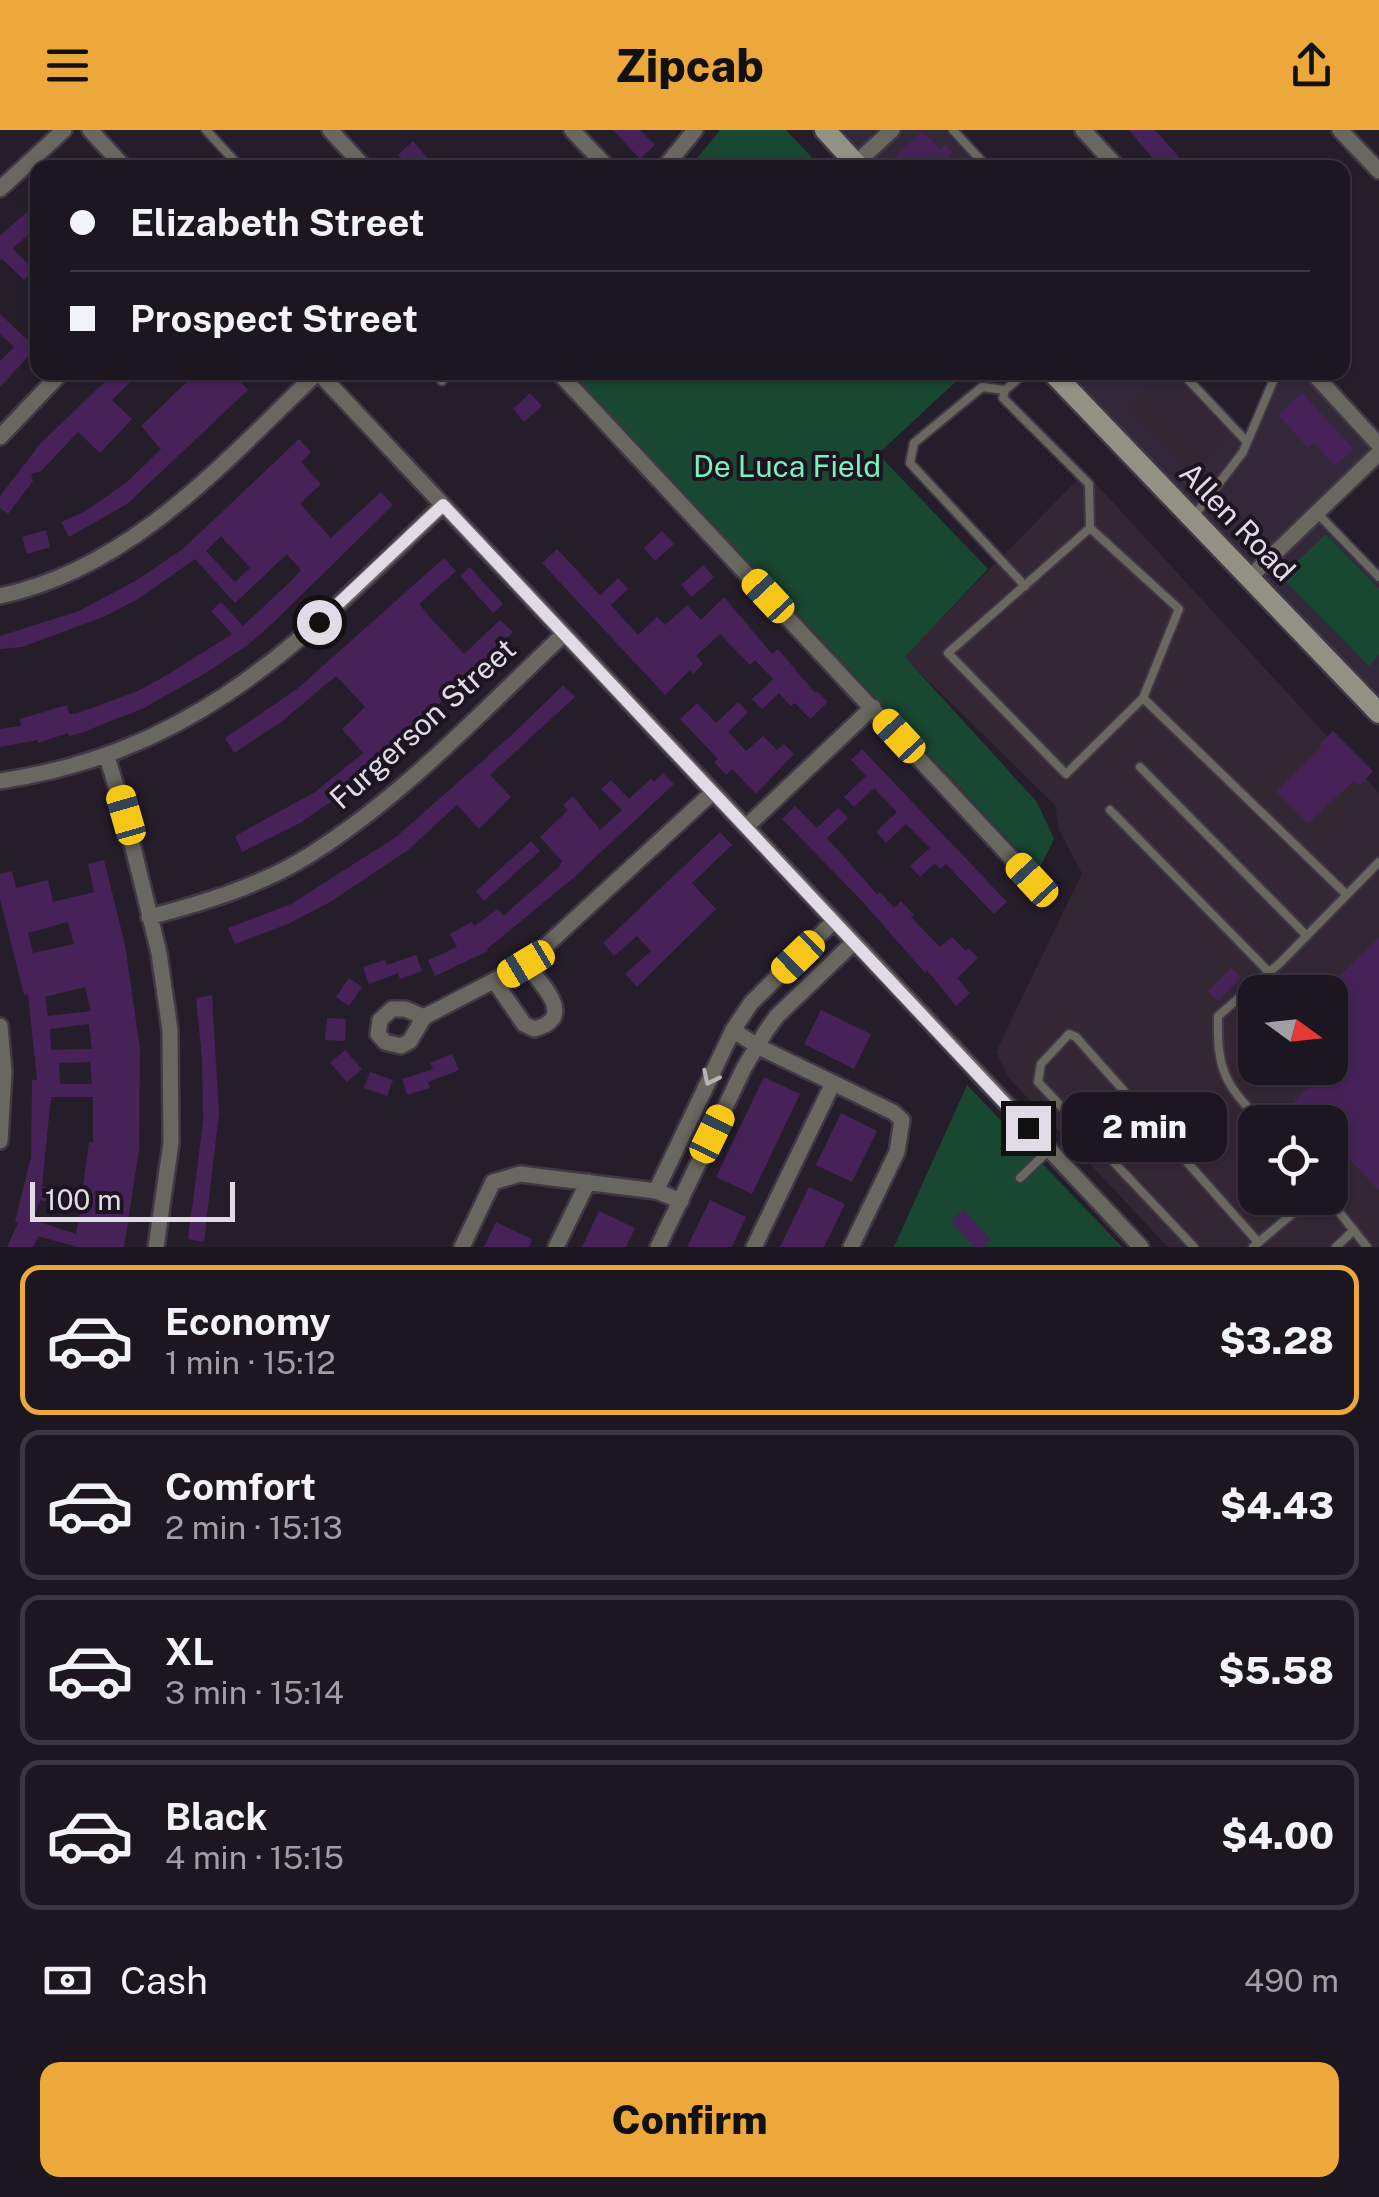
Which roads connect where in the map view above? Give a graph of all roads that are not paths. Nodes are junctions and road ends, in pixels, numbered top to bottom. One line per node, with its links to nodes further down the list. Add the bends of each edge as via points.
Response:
1 (64, 130): 12 (street)
2 (90, 130): 13 (street)
3 (206, 130): 14 (lane)
4 (330, 130): 15 (street)
5 (572, 130): 16 (street)
6 (825, 130): 18 (main road)
7 (892, 130): 19 (street)
8 (952, 130): 20 (lane)
9 (1083, 130): 21 (street)
10 (1340, 130): 23 (street)
11 (693, 131): 17 (street)
12 (31, 160)
13 (118, 160)
14 (234, 160)
15 (358, 160)
16 (600, 160)
17 (670, 160)
18 (851, 160)
19 (862, 160)
20 (980, 160)
21 (1111, 160)
22 (30, 161): 24 (street)
23 (1379, 171)
24 (0, 189)
25 (54, 380): 35 (street)
26 (310, 380): 46 (street, via 145,530 46,584)
27 (326, 380): 39 (street)
28 (566, 380): 49 (street)
29 (1017, 380): 34 (lane)
30 (1060, 380): 41 (main road, Allen Road)
31 (1188, 380): 36 (lane)
32 (1274, 380): 36 (lane)
33 (1319, 380): 37 (street)
34 (1005, 390): 42 (lane, via 1003,398 1089,484); 45 (lane, via 982,387 914,444 910,463)
35 (0, 437)
36 (1247, 442): 41 (lane)
37 (1379, 445)
38 (1379, 453): 40 (street)
39 (443, 505): 47 (street); 51 (street, via 256,676 184,721)
40 (1316, 512): 43 (lane); 44 (street)
41 (1191, 519): 44 (main road, Allen Road)
42 (1090, 528): 45 (lane); 48 (lane, via 1178,609)
43 (1379, 577)
44 (1250, 578): 50 (main road, Allen Road)
45 (1025, 586): 48 (lane, via 948,653 1066,774)
46 (0, 596)
47 (564, 634): 54 (street); 60 (street, Furgerson Street, via 402,786 306,858 260,881)
48 (1143, 698): 59 (lane)
49 (873, 708): 56 (street); 58 (street)
50 (1379, 713)
51 (107, 757): 53 (street); 60 (street)
52 (1140, 766): 62 (lane)
53 (0, 782)
54 (713, 792): 56 (street); 64 (street)
55 (1110, 810): 65 (lane)
56 (746, 827): 61 (street)
57 (1379, 862): 59 (lane)
58 (1032, 880)
59 (1347, 895): 62 (lane)
60 (149, 917): 83 (street, via 165,986 172,1100)
61 (834, 921): 63 (street); 69 (street)
62 (1306, 936): 65 (lane)
63 (854, 942): 70 (street, via 776,1016); 74 (street)
64 (526, 964): 66 (street); 66 (street, via 555,1005 545,1026 524,1024)
65 (1269, 972): 72 (lane, via 1218,1016 1217,1055 1232,1093)
66 (495, 982): 67 (street)
67 (424, 1017)
68 (0, 1026): 73 (street)
69 (733, 1030): 70 (street); 77 (street, one-way to 77)
70 (758, 1046): 71 (street); 78 (street)
71 (833, 1082): 87 (street); 88 (street, via 902,1120 897,1152)
72 (1244, 1105)
73 (0, 1141)
74 (1049, 1150): 75 (lane); 89 (street)
75 (1020, 1178)
76 (588, 1182): 77 (street); 84 (street, via 520,1174 493,1182); 85 (street)
77 (656, 1191): 78 (street)
78 (681, 1201): 86 (street)
79 (1291, 1215): 82 (lane)
80 (1342, 1215): 81 (lane)
81 (1354, 1230): 91 (lane); 92 (lane)
82 (1255, 1245): 90 (lane, via 1069,1034 1041,1064 1038,1082)
83 (156, 1247)
84 (462, 1247)
85 (556, 1247)
86 (658, 1247)
87 (754, 1247)
88 (851, 1247)
89 (1141, 1247)
90 (1194, 1247)
91 (1336, 1247)
92 (1368, 1247)

